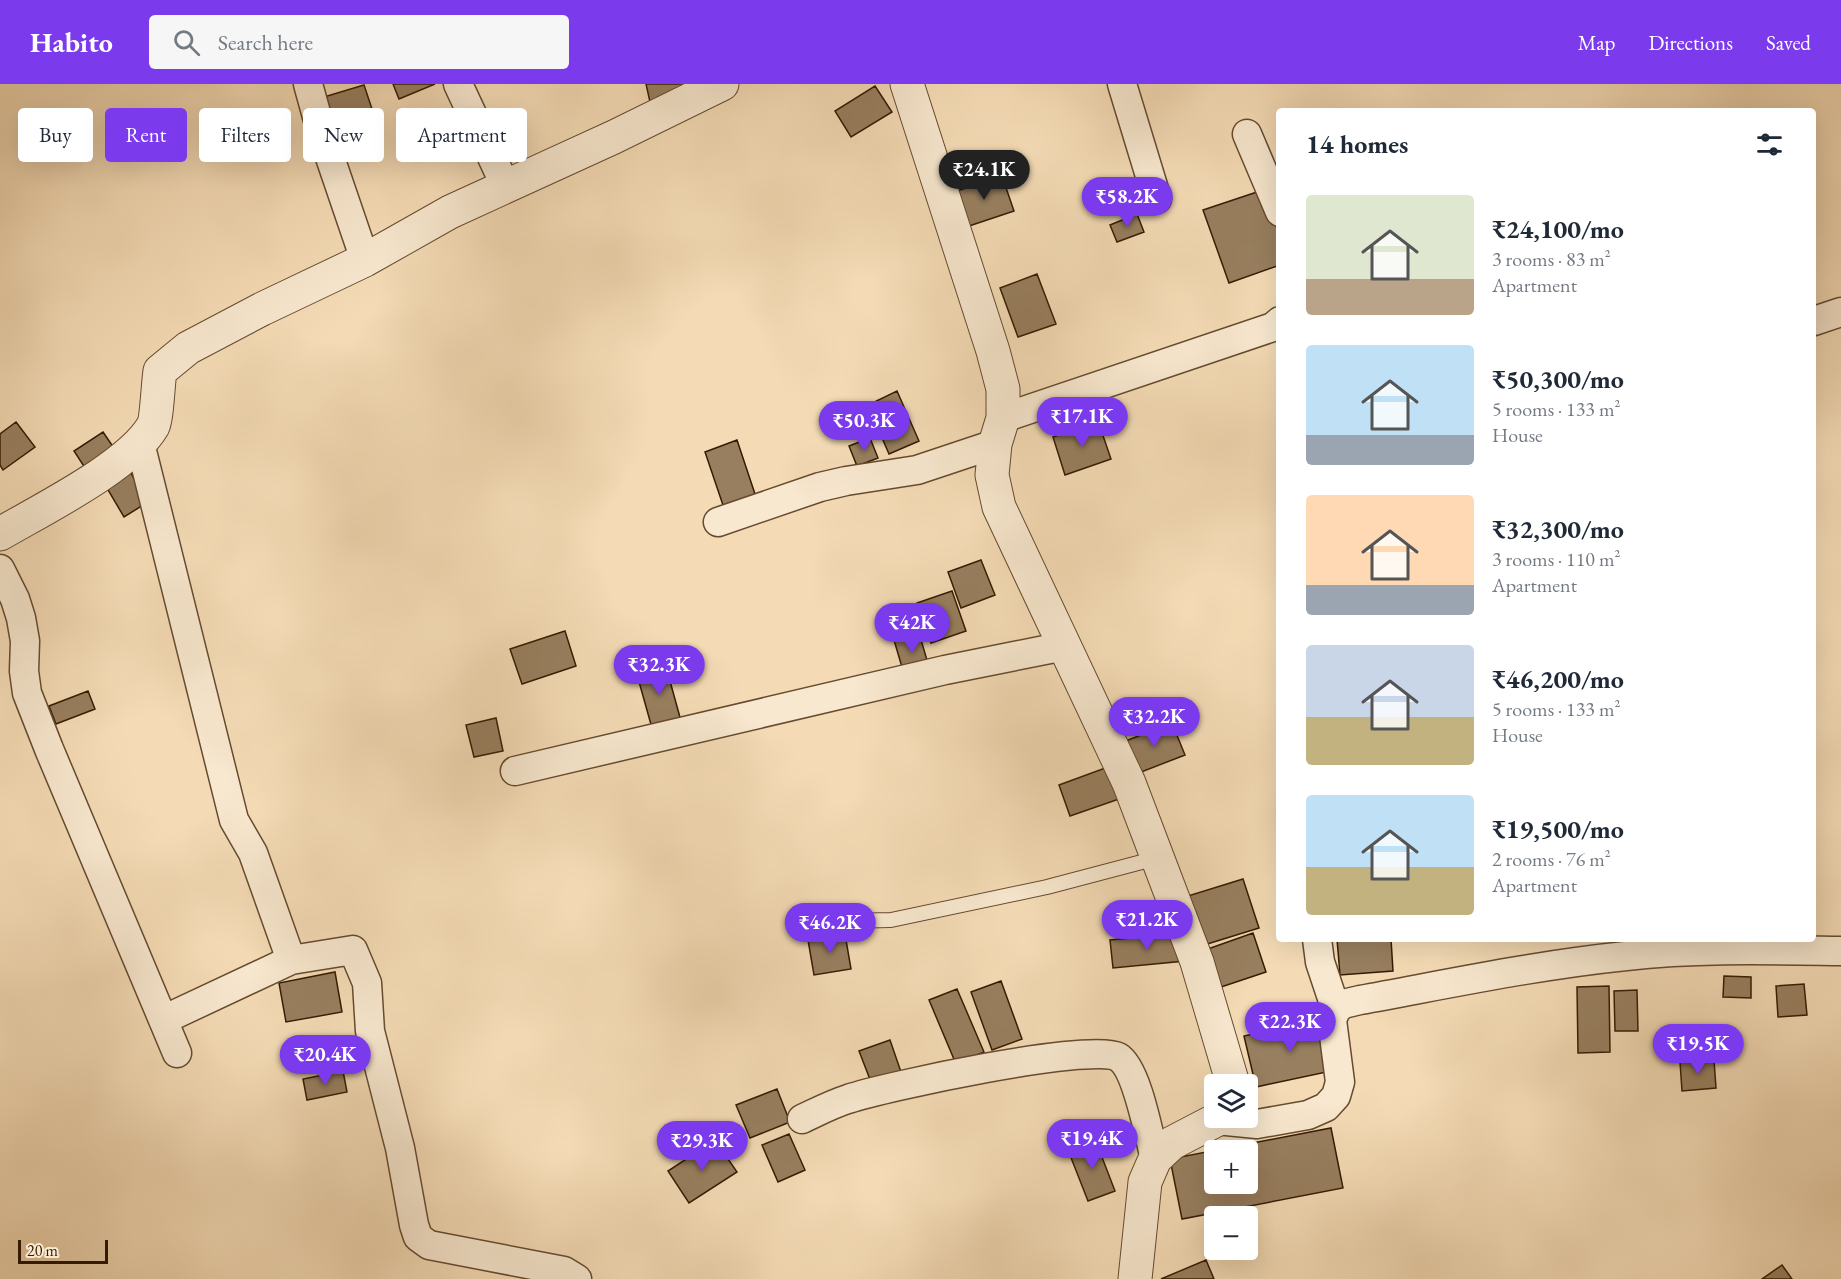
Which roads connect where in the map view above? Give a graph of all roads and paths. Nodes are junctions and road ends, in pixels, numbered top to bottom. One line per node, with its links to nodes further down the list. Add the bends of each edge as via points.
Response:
1 (308, 84): 10 (street)
2 (458, 84): 7 (street)
3 (722, 84): 7 (street)
4 (907, 84): 14 (street, via 993,351 1003,389)
5 (1122, 84): 8 (street)
6 (1247, 134): 9 (street)
7 (505, 185): 10 (street)
8 (1157, 199)
9 (1276, 203)
10 (365, 260): 15 (street, via 181,353 160,371 154,423)
11 (1841, 312): 12 (street)
12 (1816, 320)
13 (1276, 324): 14 (street)
14 (999, 431): 16 (street, via 917,470 820,487); 19 (street, via 992,475 999,507)
15 (140, 443): 17 (street, via 102,474); 25 (street, via 234,820 253,853)
16 (718, 522)
17 (0, 534)
18 (0, 569): 27 (street, via 21,618 27,693)
19 (1065, 646): 20 (street, via 945,670); 21 (street, via 1129,783)
20 (515, 771)
21 (1157, 858): 22 (lane, via 1047,887 891,920); 29 (street, via 1197,962)
22 (798, 922)
23 (1317, 942): 26 (street)
24 (1841, 951): 26 (street, via 1726,949 1627,956 1360,1000)
25 (291, 960): 27 (street); 34 (street, via 353,950 367,983 370,1031 418,1237 429,1245 564,1271)
26 (1336, 1010): 31 (street, via 1331,1029 1340,1082 1336,1096 1326,1107 1308,1115)
27 (163, 1020): 28 (street)
28 (177, 1053)
29 (1230, 1074)
30 (802, 1119): 33 (street, via 849,1099 889,1089 1051,1056 1103,1054 1118,1057 1130,1071)
31 (1258, 1124)
32 (1204, 1126): 33 (street, via 1172,1143)
33 (1155, 1159): 35 (street, via 1145,1182)
34 (577, 1279)
35 (1135, 1279)

